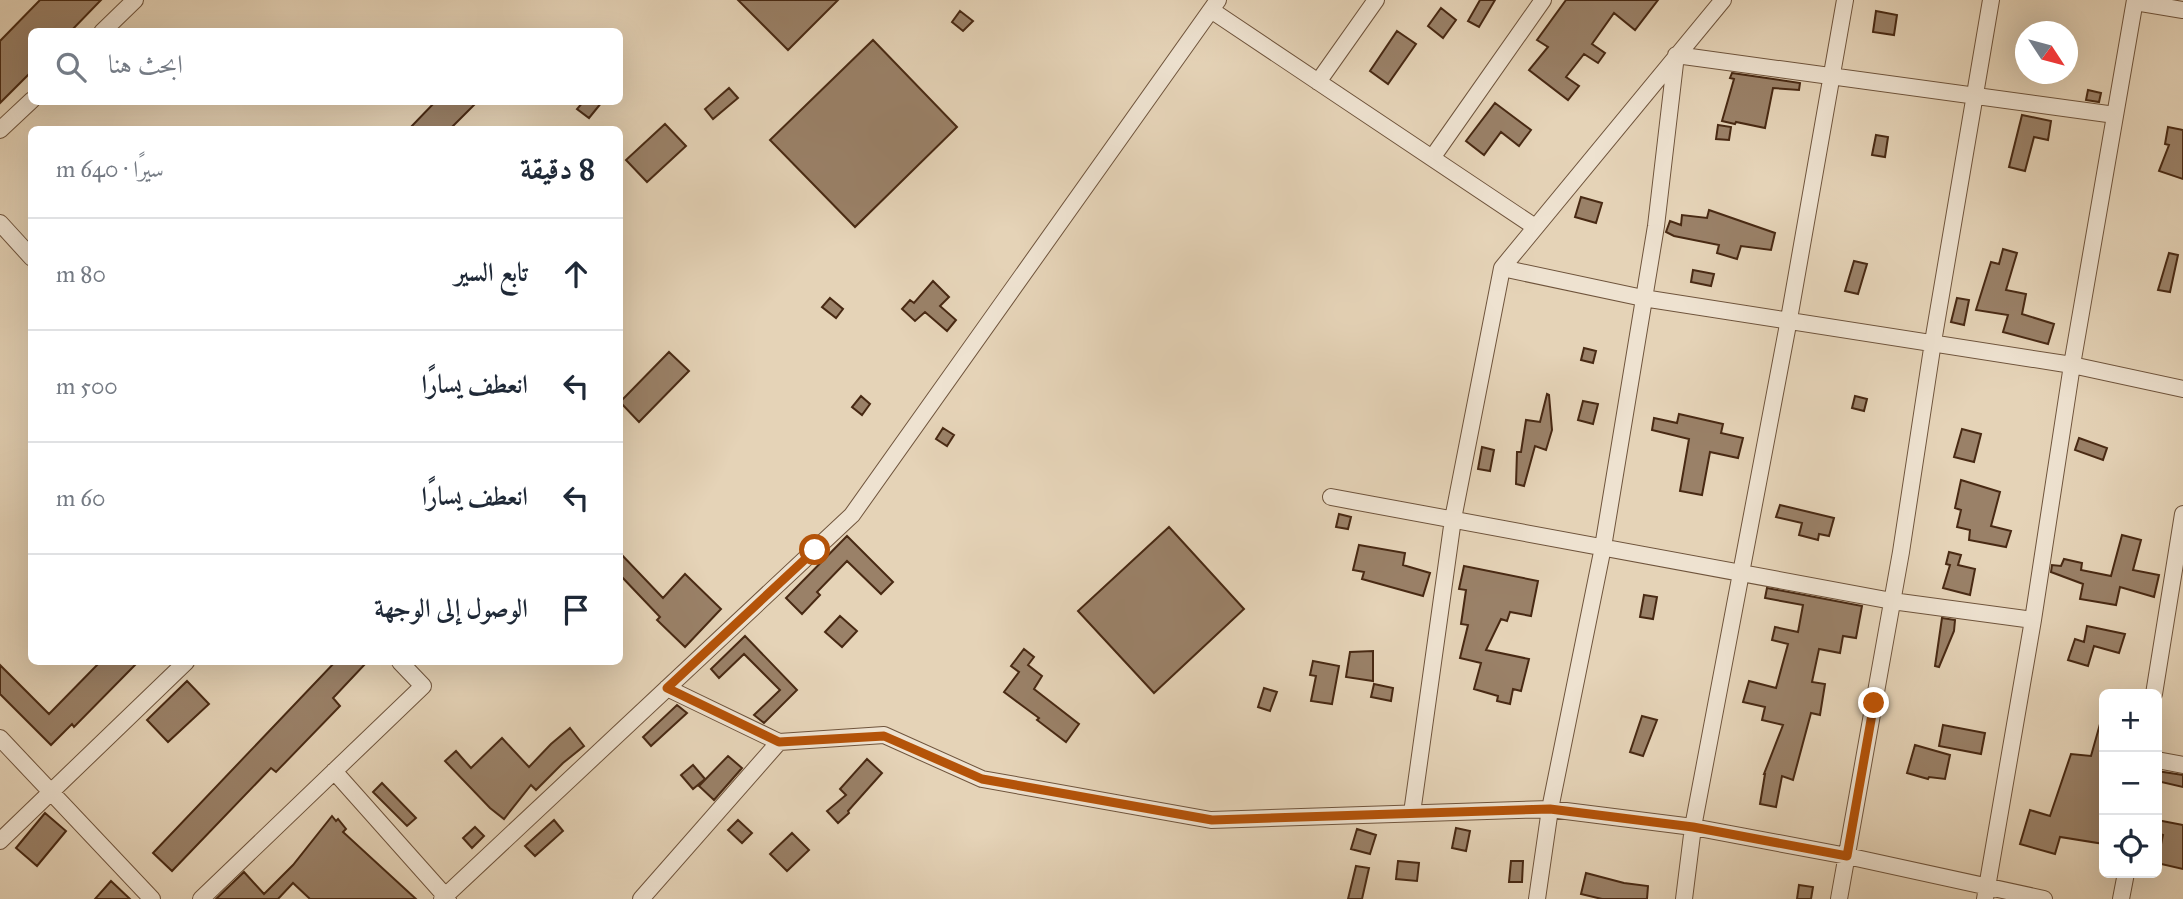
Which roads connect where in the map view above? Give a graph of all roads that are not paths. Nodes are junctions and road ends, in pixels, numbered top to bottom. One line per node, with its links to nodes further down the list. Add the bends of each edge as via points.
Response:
1 (135, 0): 10 (street)
2 (1377, 0): 13 (street)
3 (1543, 0): 18 (street)
4 (1722, 0): 11 (street)
5 (1844, 0): 12 (street)
6 (1991, 0): 14 (street)
7 (2135, 1): 9 (street); 16 (street)
8 (1214, 5): 13 (street); 37 (street, via 852,515)
9 (2183, 10)
10 (106, 28)
11 (1676, 55): 12 (street); 20 (street); 23 (street)
12 (1831, 76): 14 (street); 24 (street)
13 (1318, 82): 18 (street)
14 (1974, 96): 16 (street); 25 (street)
15 (28, 104): 17 (street)
16 (2115, 115): 26 (street)
17 (0, 130)
18 (1432, 158): 20 (street)
19 (0, 223): 21 (street)
20 (1535, 228): 22 (street)
21 (28, 254)
22 (1502, 268): 23 (street); 30 (street)
23 (1643, 298): 24 (street); 31 (street)
24 (1789, 319): 25 (street); 32 (street)
25 (1933, 342): 26 (street); 33 (street)
26 (2072, 365): 27 (street); 34 (street)
27 (2183, 389)
28 (1331, 497): 30 (street)
29 (2183, 514): 38 (street)
30 (1453, 519): 31 (street); 46 (street)
31 (1603, 547): 32 (street); 45 (street)
32 (1741, 574): 33 (street); 47 (street)
33 (1892, 601): 34 (street); 49 (street)
34 (2034, 620): 51 (street)
35 (183, 665): 44 (street)
36 (403, 665): 43 (street, via 423,686)
37 (667, 688): 40 (street); 52 (street)
38 (2155, 689)
39 (0, 738): 44 (street)
40 (779, 742): 46 (street, via 884,736 982,779 1212,820); 55 (street)
41 (2162, 761): 42 (street)
42 (2183, 765)
43 (334, 771): 52 (street); 54 (street)
44 (51, 792): 48 (street); 53 (street)
45 (1550, 809): 46 (street); 47 (street); 56 (street)
46 (1412, 813)
47 (1693, 827): 49 (street); 57 (street)
48 (0, 841)
49 (1847, 856): 51 (street); 58 (street)
50 (2125, 878): 60 (street)
51 (1986, 892): 59 (street)
52 (446, 898)
53 (152, 899)
54 (201, 899)
55 (641, 899)
56 (1537, 899)
57 (1684, 899)
58 (1839, 899)
59 (2045, 899)
60 (2121, 899)

